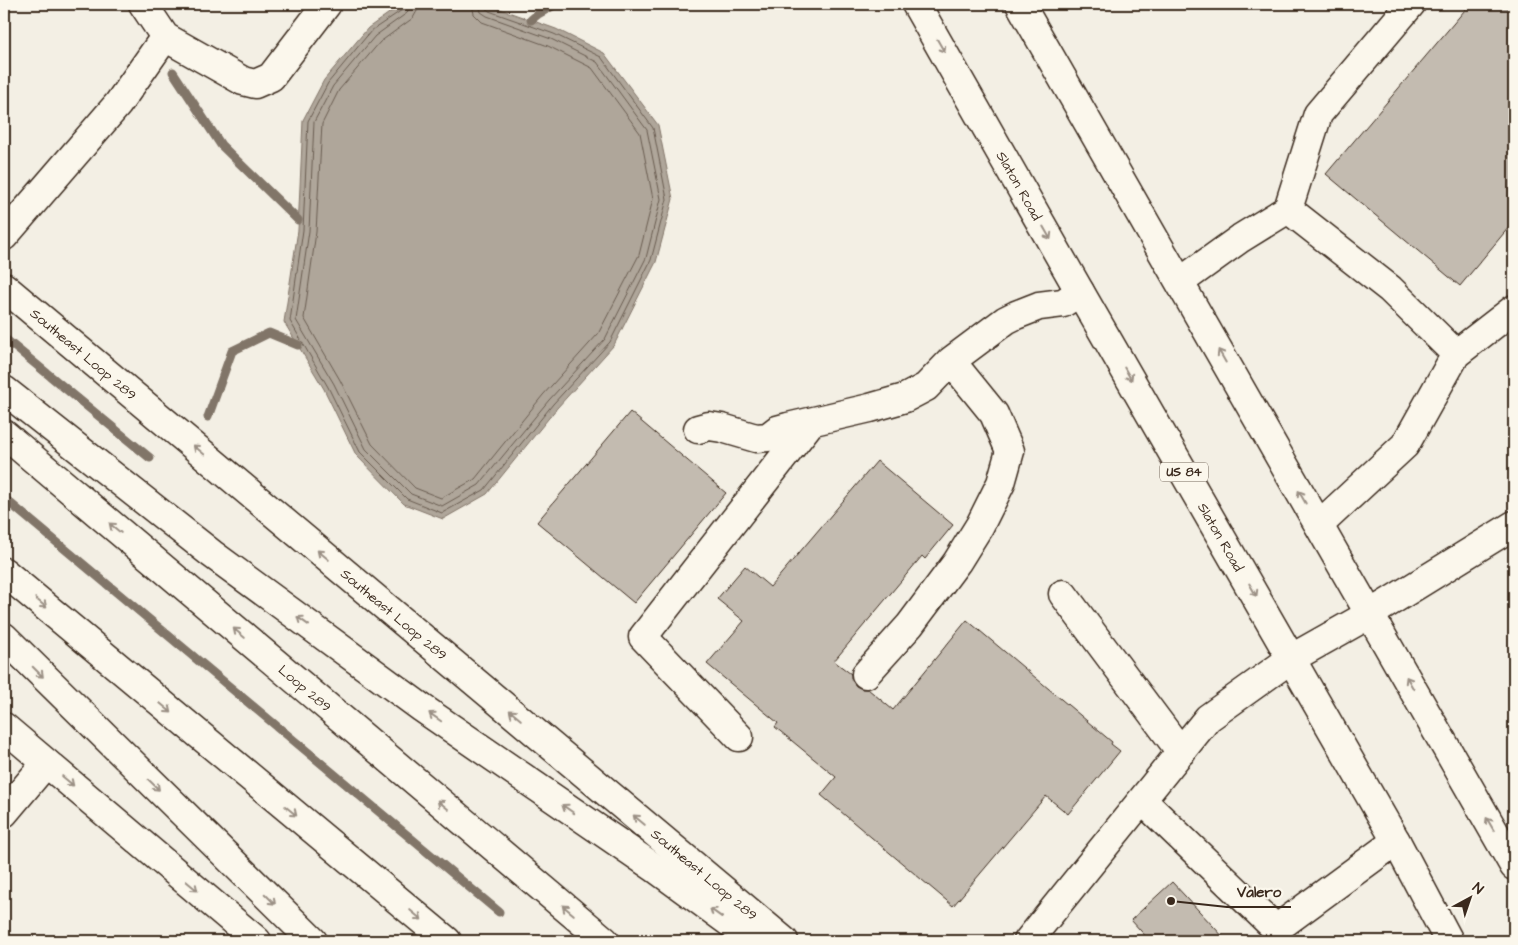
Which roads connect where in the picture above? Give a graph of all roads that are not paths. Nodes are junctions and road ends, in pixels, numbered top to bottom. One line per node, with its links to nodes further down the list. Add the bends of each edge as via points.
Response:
1 (144, 4): 6 (main road)
2 (327, 4): 6 (main road, via 271,77 255,84 242,81)
3 (916, 4): 11 (main road, Slaton Road / US 84, one-way to 11)
4 (1020, 4): 9 (main road)
5 (1411, 4): 7 (main road, via 1318,114)
6 (165, 37): 8 (main road, via 118,104)
7 (1288, 209): 9 (main road); 13 (main road, via 1390,289)
8 (4, 236)
9 (1180, 282): 19 (main road, one-way to 9)
10 (4, 287): 41 (main road, Southeast Loop 289, one-way to 10)
11 (1080, 292): 14 (main road, via 1063,303 1039,306 1016,315); 25 (main road, Slaton Road / US 84, one-way to 25)
12 (1514, 309): 13 (main road)
13 (1456, 354): 19 (main road, via 1405,445)
14 (951, 362): 16 (main road, via 926,387 905,398); 26 (main road, via 994,414 1010,451 1001,483 957,562 910,624)
15 (4, 390): 40 (main road, one-way to 15, via 422,708 235,572)
16 (811, 422): 17 (main road, via 756,438 722,428 709,426); 28 (main road, via 642,637)
17 (698, 429)
18 (4, 434): 39 (main road, Loop 289, one-way to 18)
19 (1319, 525): 23 (main road)
20 (1514, 525): 23 (main road)
21 (4, 572): 38 (main road, one-way to 38)
22 (1063, 594): 29 (main road)
23 (1370, 614): 25 (main road); 34 (main road, one-way to 23)
24 (4, 637): 37 (main road, one-way to 37)
25 (1292, 658): 29 (main road, via 1208,718); 33 (main road, Slaton Road / US 84)
26 (866, 674)
27 (4, 727): 30 (main road)
28 (739, 737)
29 (1181, 752): 31 (main road)
30 (46, 763): 32 (main road); 36 (main road, one-way to 36)
31 (1142, 800): 35 (main road); 42 (main road)
32 (4, 813)
33 (1396, 841): 35 (main road); 43 (main road, Slaton Road / US 84)
34 (1514, 866)
35 (1277, 935)
36 (257, 941)
37 (313, 941)
38 (448, 941)
39 (605, 941)
40 (755, 941)
41 (784, 941)
42 (1028, 941)
43 (1449, 941)

